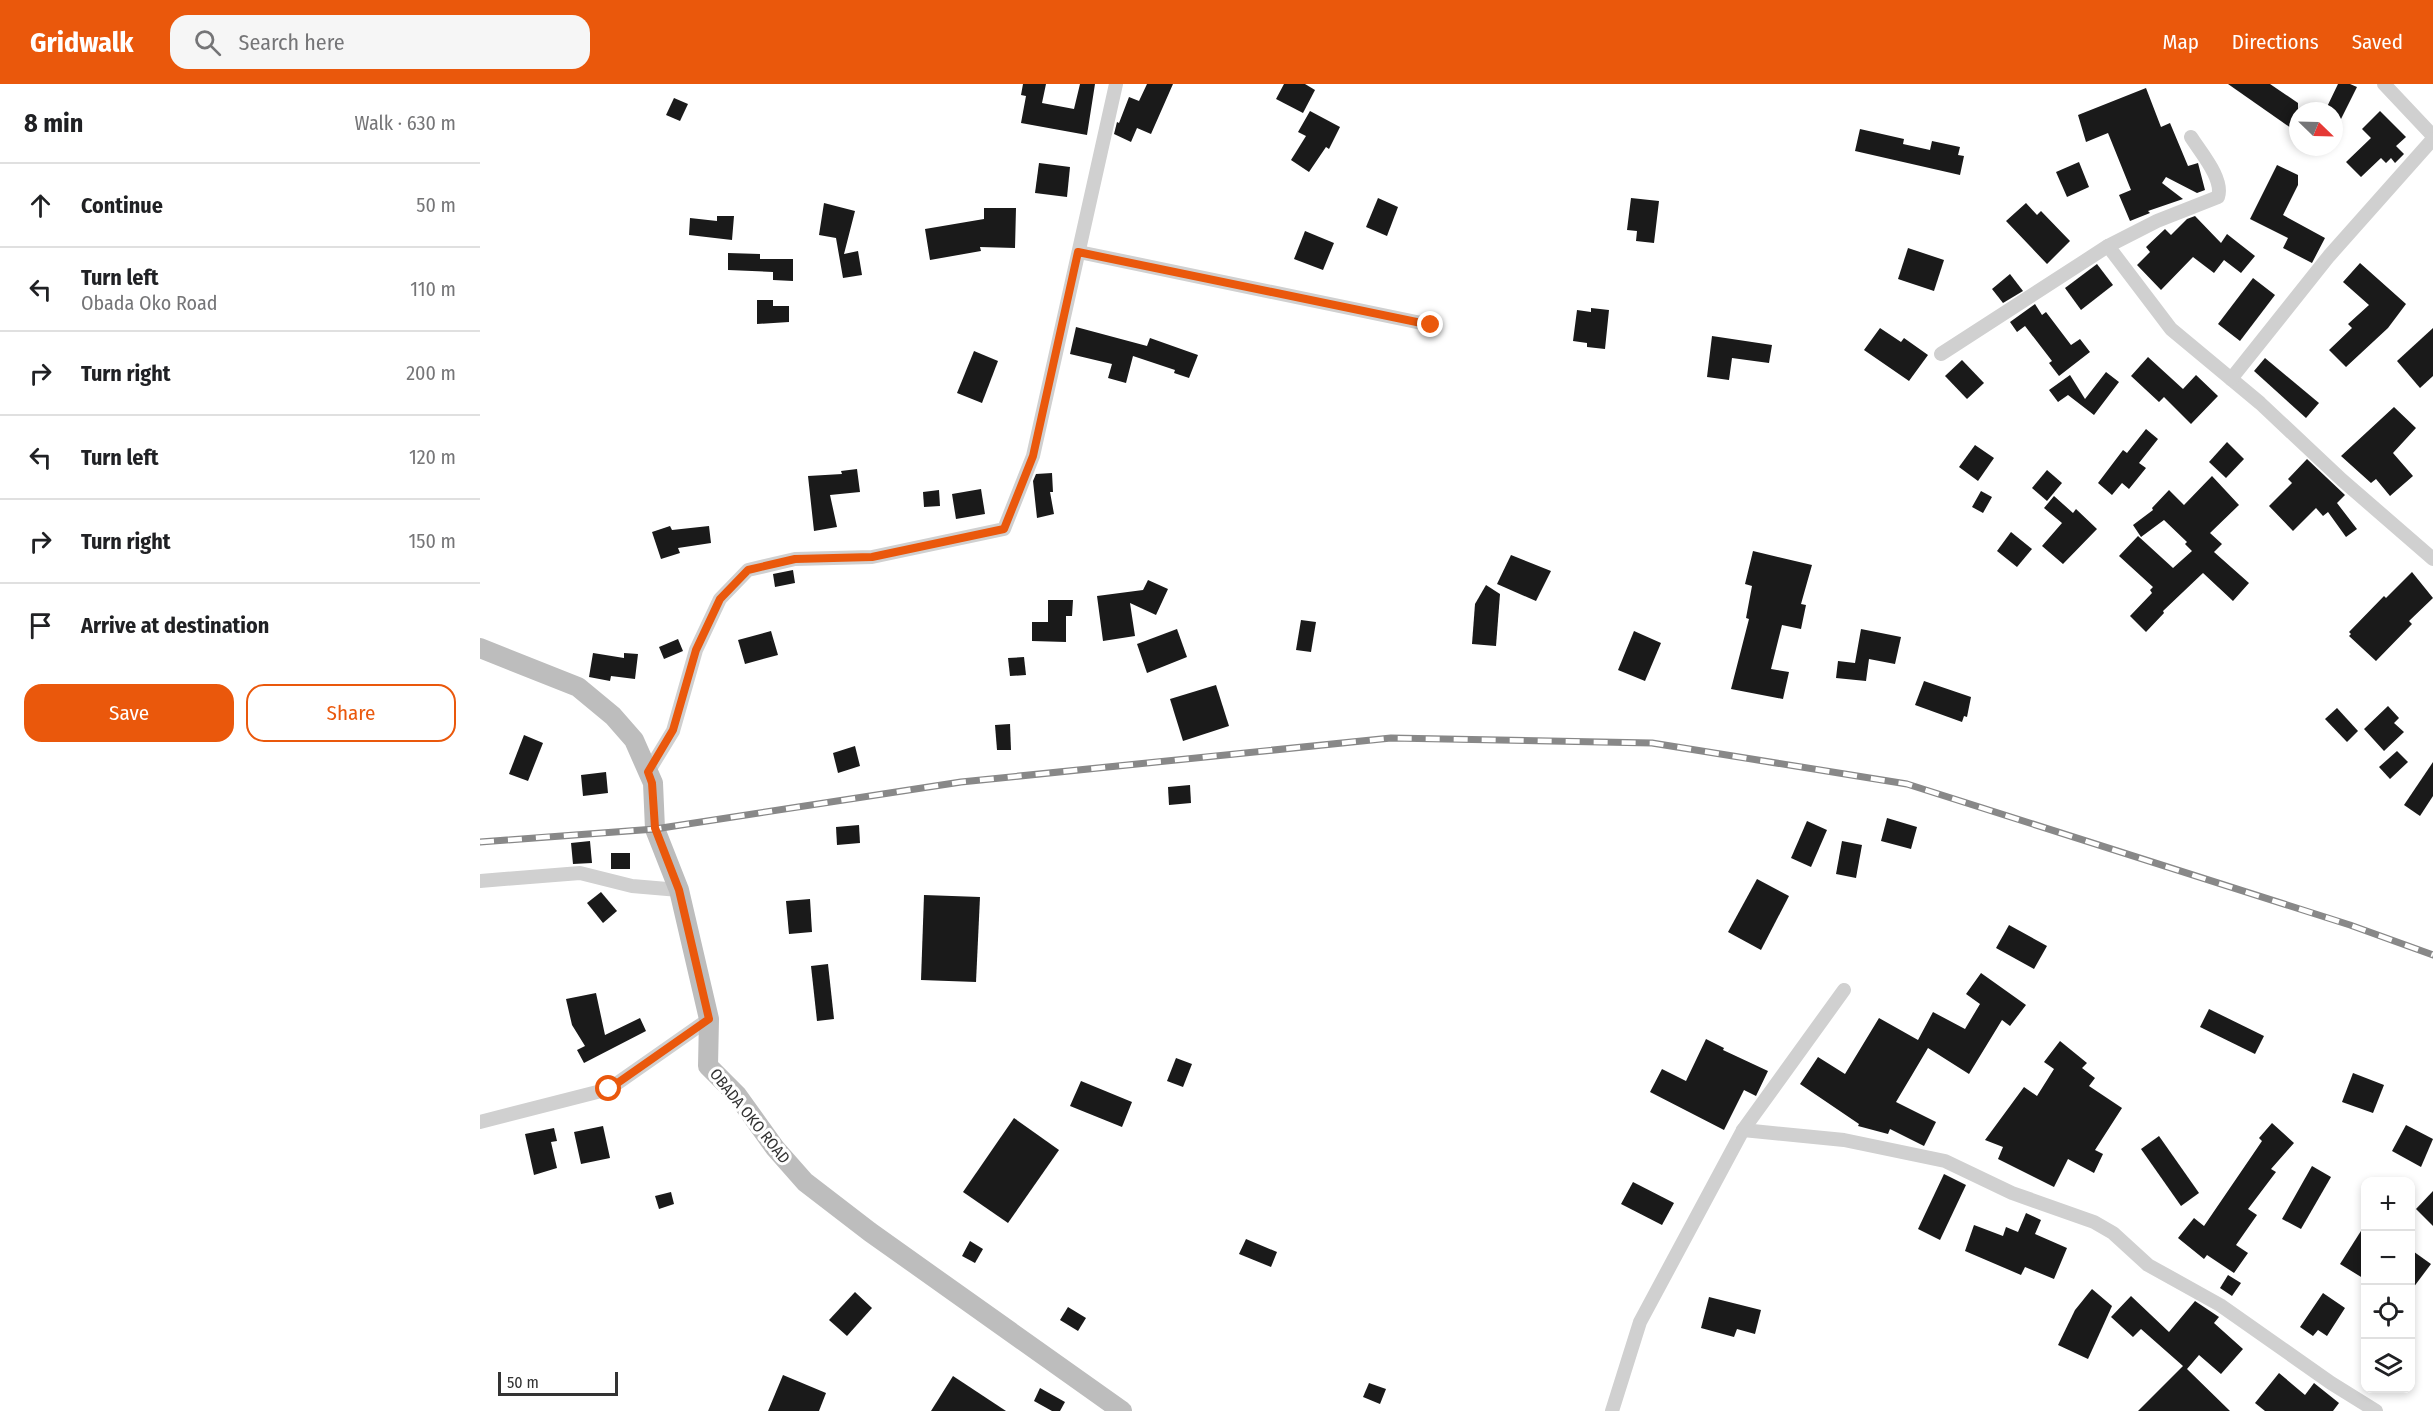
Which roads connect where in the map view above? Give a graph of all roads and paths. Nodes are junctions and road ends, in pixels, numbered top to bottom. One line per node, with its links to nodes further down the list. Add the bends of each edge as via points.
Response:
1 (1116, 84): 6 (street)
2 (2384, 84): 4 (street)
3 (2191, 137): 5 (street, via 2218,182 2218,197)
4 (2433, 138): 9 (street, via 2329,256)
5 (2108, 246): 8 (street); 9 (street, via 2171,329)
6 (1078, 252): 7 (street); 12 (street, via 1033,456 1004,529 872,557 795,559 748,570 720,599 696,650 673,730)
7 (1431, 325)
8 (1941, 354)
9 (2231, 379): 10 (street)
10 (2433, 558)
11 (480, 648): 12 (main road, OBADA OKO ROAD, via 578,687 634,740)
12 (648, 772): 14 (main road, OBADA OKO ROAD, via 655,828)
13 (480, 880): 14 (street, via 580,873 632,886)
14 (679, 890): 16 (main road, OBADA OKO ROAD)
15 (1844, 990): 18 (street)
16 (709, 1019): 17 (street, via 609,1089); 19 (main road, OBADA OKO ROAD, via 708,1066 737,1095 805,1182)
17 (480, 1122)
18 (1743, 1130): 20 (street, via 1640,1322); 21 (street, via 1844,1140 1945,1161 2012,1193 2094,1222 2113,1233 2148,1265 2220,1305)
19 (1122, 1411)
20 (1612, 1411)
21 (2376, 1411)

